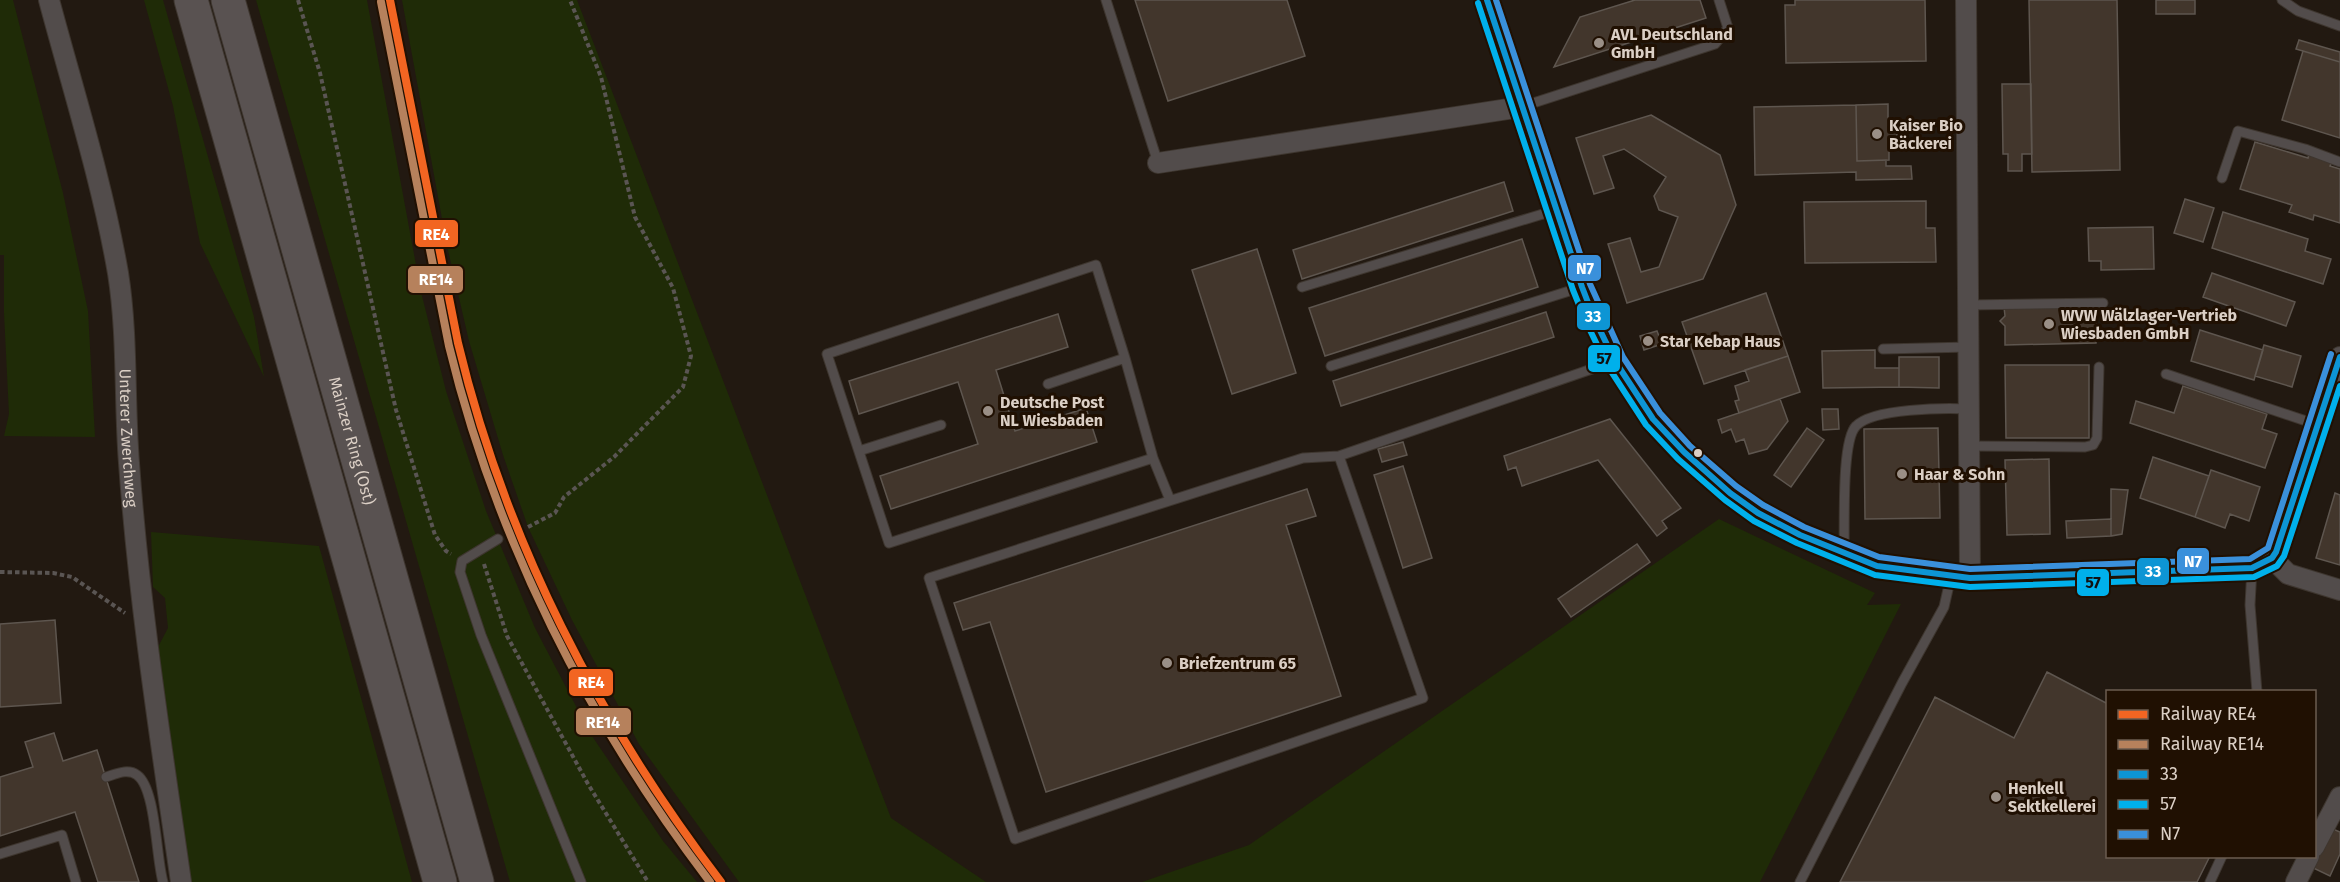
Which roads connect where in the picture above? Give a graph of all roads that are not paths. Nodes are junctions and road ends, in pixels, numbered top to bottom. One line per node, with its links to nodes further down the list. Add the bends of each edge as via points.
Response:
1 (49, 0): 51 (street, Unterer Zwerchweg, via 118,274 124,316 128,462 145,623)
2 (192, 0): 52 (highway)
3 (228, 0): 53 (highway, Mainzer Ring (Ost))
4 (1106, 0): 12 (lane)
5 (1487, 0): 10 (street)
6 (1719, 0): 10 (lane, via 1728,28 1715,44)
7 (1966, 0): 18 (street)
8 (2282, 0): 9 (lane, via 2298,11)
9 (2340, 26)
10 (1521, 107): 12 (street); 14 (street)
11 (2340, 162): 13 (lane, via 2238,130)
12 (1158, 163)
13 (2222, 178)
14 (1556, 210): 15 (lane); 16 (street)
15 (1302, 287)
16 (1582, 287): 23 (street); 24 (lane)
17 (2103, 303): 18 (lane)
18 (1968, 305): 19 (street)
19 (1969, 347): 20 (lane); 28 (street)
20 (1884, 349)
21 (2340, 357): 30 (street)
22 (1125, 358): 27 (lane); 32 (lane, via 1096,265 827,354); 34 (lane)
23 (1615, 361): 33 (lane); 37 (street, via 1653,418 1724,488 1758,513)
24 (1331, 366)
25 (2099, 367): 31 (lane, via 2097,438 2093,445)
26 (2166, 374): 30 (lane)
27 (1048, 384)
28 (1969, 409): 31 (street); 37 (lane, via 1895,413 1872,417 1856,426 1848,443)
29 (941, 425): 32 (lane)
30 (2318, 425): 38 (street)
31 (1969, 446): 40 (street)
32 (859, 451): 34 (lane, via 889,543)
33 (1339, 456): 35 (lane, via 1303,458); 35 (lane, via 1423,698 1015,839 929,578)
34 (1153, 458): 35 (lane)
35 (1170, 500)
36 (498, 539): 54 (lane, via 462,561 460,572 481,635)
37 (1844, 553): 40 (street, via 1877,566)
38 (2272, 558): 39 (street); 41 (street, via 2289,574)
39 (2252, 568): 40 (street); 42 (lane, via 2250,605)
40 (1960, 577): 55 (lane)
41 (2340, 590)
42 (2257, 690)
43 (106, 777): 50 (lane, via 127,771 137,774 144,783)
44 (2340, 797): 45 (street)
45 (2316, 843)
46 (0, 854): 49 (lane, via 62,835)
47 (2222, 858): 56 (lane)
48 (2308, 858): 57 (street)
49 (76, 882)
50 (163, 882)
51 (181, 882)
52 (440, 882)
53 (477, 882)
54 (581, 882)
55 (1800, 882)
56 (2210, 882)
57 (2296, 882)

